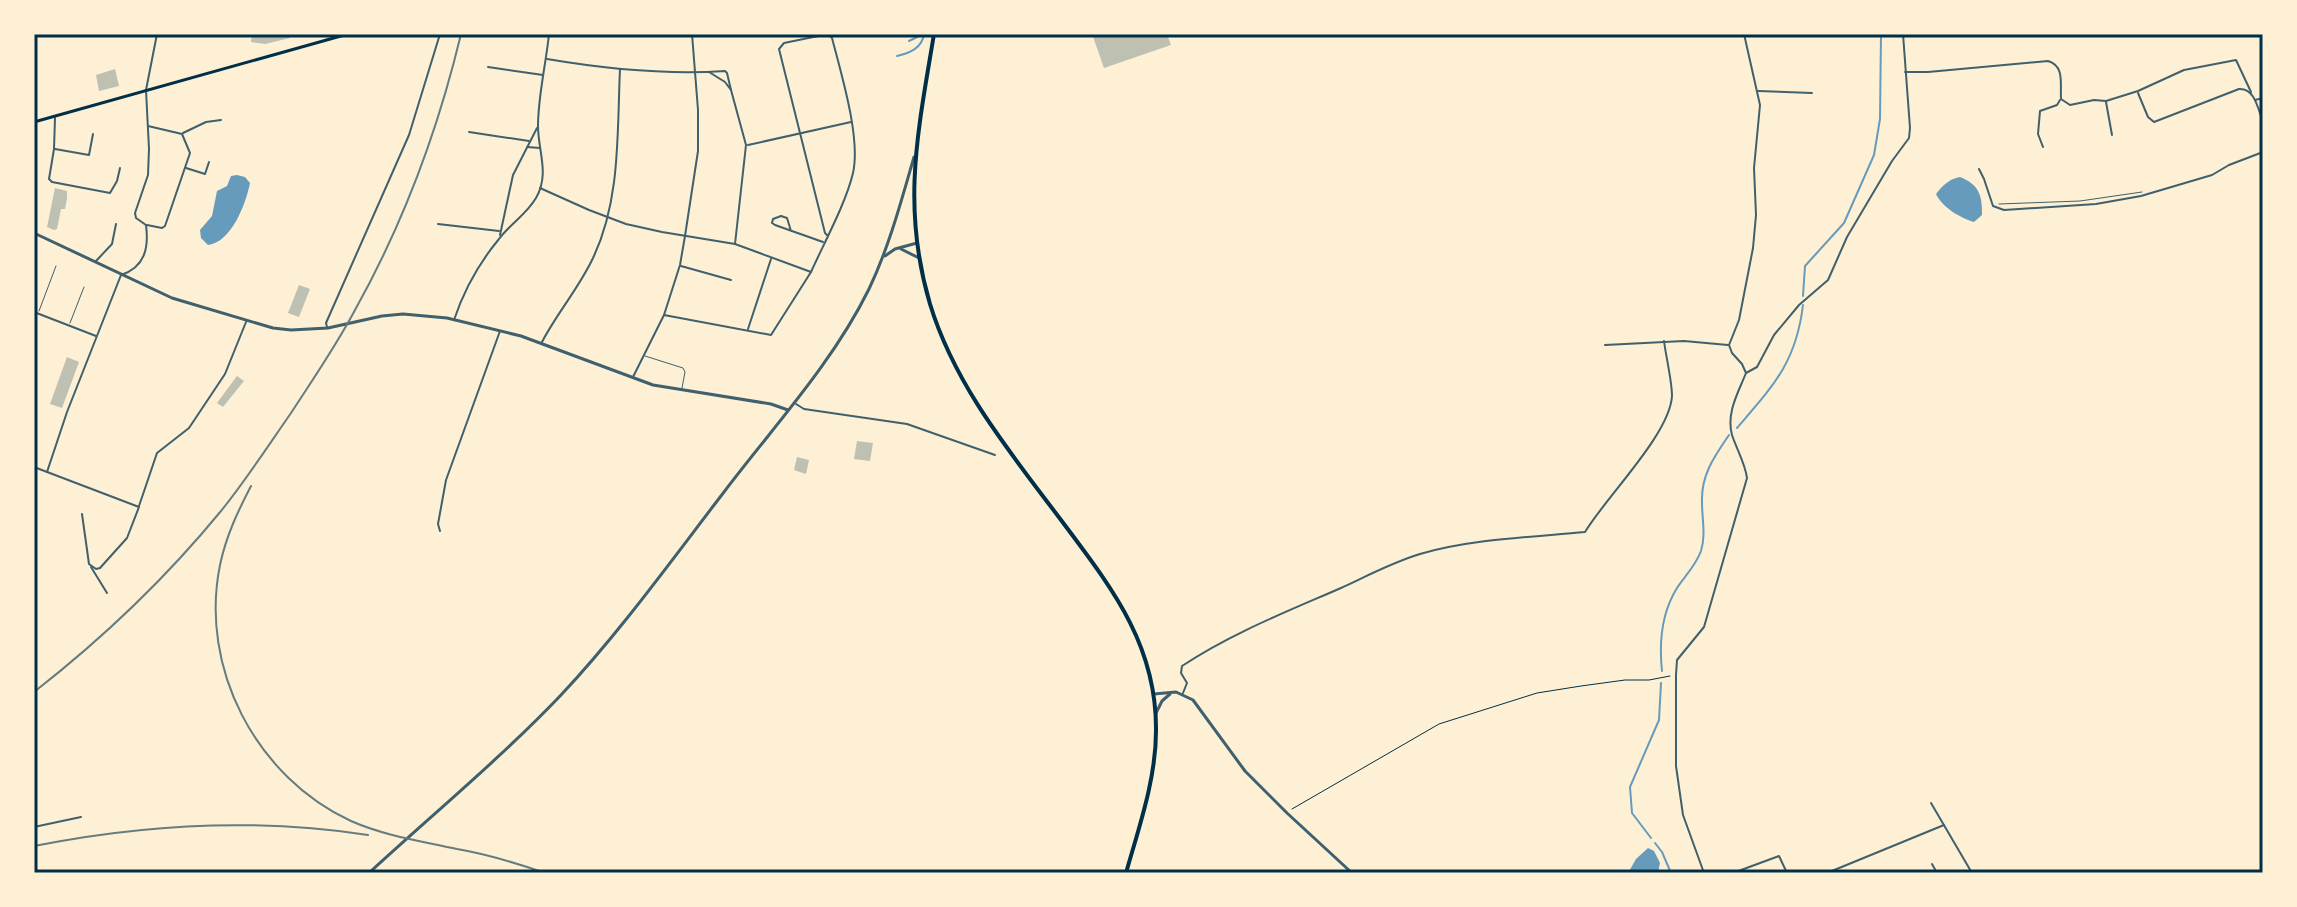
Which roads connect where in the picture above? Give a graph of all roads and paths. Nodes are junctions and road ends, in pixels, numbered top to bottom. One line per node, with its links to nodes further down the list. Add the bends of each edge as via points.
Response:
1 (157, 34): 16 (street)
2 (348, 34): 16 (main road)
3 (440, 34): 82 (street, via 409,135)
4 (549, 34): 9 (street)
5 (692, 34): 12 (street)
6 (934, 34): 45 (main road)
7 (1744, 34): 18 (street)
8 (1903, 34): 14 (street)
9 (546, 58): 11 (street); 15 (street)
10 (488, 67): 15 (street)
11 (620, 69): 12 (street); 53 (street)
12 (695, 71): 13 (street); 61 (street, via 698,151)
13 (708, 72): 17 (street); 17 (street, via 725,71)
14 (1905, 72): 23 (street, via 2048,61 2059,67); 91 (street, via 1909,138 1847,237 1828,280 1799,305 1757,367)
15 (544, 75): 32 (street)
16 (146, 90): 26 (main road); 31 (street)
17 (731, 90): 39 (street)
18 (1758, 91): 21 (street); 89 (street, via 1753,248)
19 (2138, 91): 20 (street, via 2184,70 2236,60); 20 (street, via 2154,122 2239,89); 24 (street)
20 (2251, 92): 25 (street)
21 (1812, 93)
22 (2263, 98): 25 (street)
23 (2061, 99): 24 (street, via 2070,105); 41 (street, via 2040,111)
24 (2106, 101): 37 (street)
25 (2254, 101): 30 (street)
26 (55, 117): 28 (main road); 43 (street)
27 (221, 120): 36 (street)
28 (34, 122)
29 (852, 122): 34 (street); 34 (street, via 830,35 784,43 779,49); 60 (street, via 854,171)
30 (2263, 122)
31 (148, 126): 36 (street); 56 (street, via 148,175 135,213)
32 (538, 127): 38 (street); 42 (street)
33 (469, 132): 38 (street)
34 (799, 132): 39 (street); 60 (street)
35 (93, 134): 43 (street, via 89,155)
36 (182, 134): 48 (street, via 190,153)
37 (2112, 135)
38 (530, 141): 40 (street)
39 (746, 145): 65 (street)
40 (527, 147): 42 (street); 57 (street, via 513,175)
41 (2043, 147)
42 (541, 148): 50 (street)
43 (54, 149): 47 (street, via 49,179 110,193)
44 (2263, 152): 49 (street, via 2212,175 2141,196 2004,210 1993,206)
45 (914, 157): 64 (main road); 68 (street)
46 (209, 162): 48 (street, via 205,174)
47 (120, 168)
48 (185, 168): 56 (street, via 165,226)
49 (1979, 169)
50 (540, 188): 53 (street); 62 (street, via 521,218)
51 (2142, 192): 52 (lane)
52 (1999, 204)
53 (608, 218): 61 (street); 87 (street, via 587,270)
54 (116, 224): 70 (street, via 112,244)
55 (438, 224): 57 (street)
56 (146, 225): 74 (street, via 143,260)
57 (500, 231): 62 (street)
58 (791, 231): 58 (street, via 773,224 773,219 787,218); 63 (street)
59 (34, 233): 70 (street)
60 (827, 235): 63 (street)
61 (685, 236): 65 (street); 71 (street)
62 (500, 237): 80 (street, via 471,280)
63 (824, 243): 73 (street)
64 (917, 243): 66 (street); 69 (main road)
65 (735, 244): 67 (street)
66 (897, 249): 68 (street); 69 (street)
67 (772, 258): 73 (street); 84 (street)
68 (882, 259): 94 (street, via 850,323)
69 (919, 259): 108 (main road, via 936,323 959,374 1107,581 1144,651)
70 (95, 262): 74 (street)
71 (680, 265): 75 (street); 78 (street)
72 (56, 266): 77 (lane)
73 (811, 272): 84 (street, via 774,333)
74 (121, 275): 79 (street, via 172,298); 85 (street)
75 (731, 280)
76 (84, 287): 81 (lane)
77 (36, 312): 81 (street)
78 (664, 315): 84 (street); 90 (street)
79 (246, 320): 82 (street, via 291,330); 99 (street, via 225,374 189,428 157,453)
80 (454, 320): 82 (street, via 403,314); 83 (street)
81 (69, 326): 85 (street)
82 (328, 328)
83 (500, 330): 87 (street); 101 (street, via 446,480)
84 (748, 331)
85 (97, 337): 98 (street)
86 (1664, 341): 88 (street); 89 (street); 109 (street, via 1672,397 1662,428 1585,532 1447,549 1382,569 1209,648 1182,666 1187,683)
87 (542, 344): 92 (street)
88 (1605, 345)
89 (1729, 345): 91 (street)
90 (645, 356): 92 (street); 93 (lane, via 683,368)
91 (1746, 373): 106 (street, via 1730,422 1747,478 1704,627 1677,660)
92 (633, 378): 93 (street)
93 (681, 391): 95 (street)
94 (794, 402): 95 (street); 96 (street, via 804,409 907,424)
95 (788, 410): 117 (street, via 559,697)
96 (995, 455)
97 (34, 467): 98 (street)
98 (47, 472): 99 (street)
99 (139, 507): 102 (street, via 120,548 100,568)
100 (82, 514): 102 (street)
101 (440, 531)
102 (90, 566): 103 (street)
103 (107, 593)
104 (34, 594): 105 (lane)
105 (34, 608)
106 (1676, 675): 112 (path, via 1537,693 1439,724); 120 (street, via 1681,803)
107 (1173, 692): 108 (street); 109 (street); 110 (street)
108 (1154, 694): 110 (main road)
109 (1183, 694): 112 (street)
110 (1156, 714): 118 (main road, via 1152,774)
111 (1931, 803): 114 (street)
112 (1287, 813): 119 (street)
113 (81, 817): 115 (street)
114 (1944, 825): 123 (street); 125 (street)
115 (34, 827)
116 (1932, 864): 124 (street)
117 (369, 873)
118 (1126, 873)
119 (1352, 873)
120 (1704, 873)
121 (1733, 873): 122 (street, via 1779,856)
122 (1787, 873)
123 (1827, 873)
124 (1937, 873)
125 (1972, 873)

